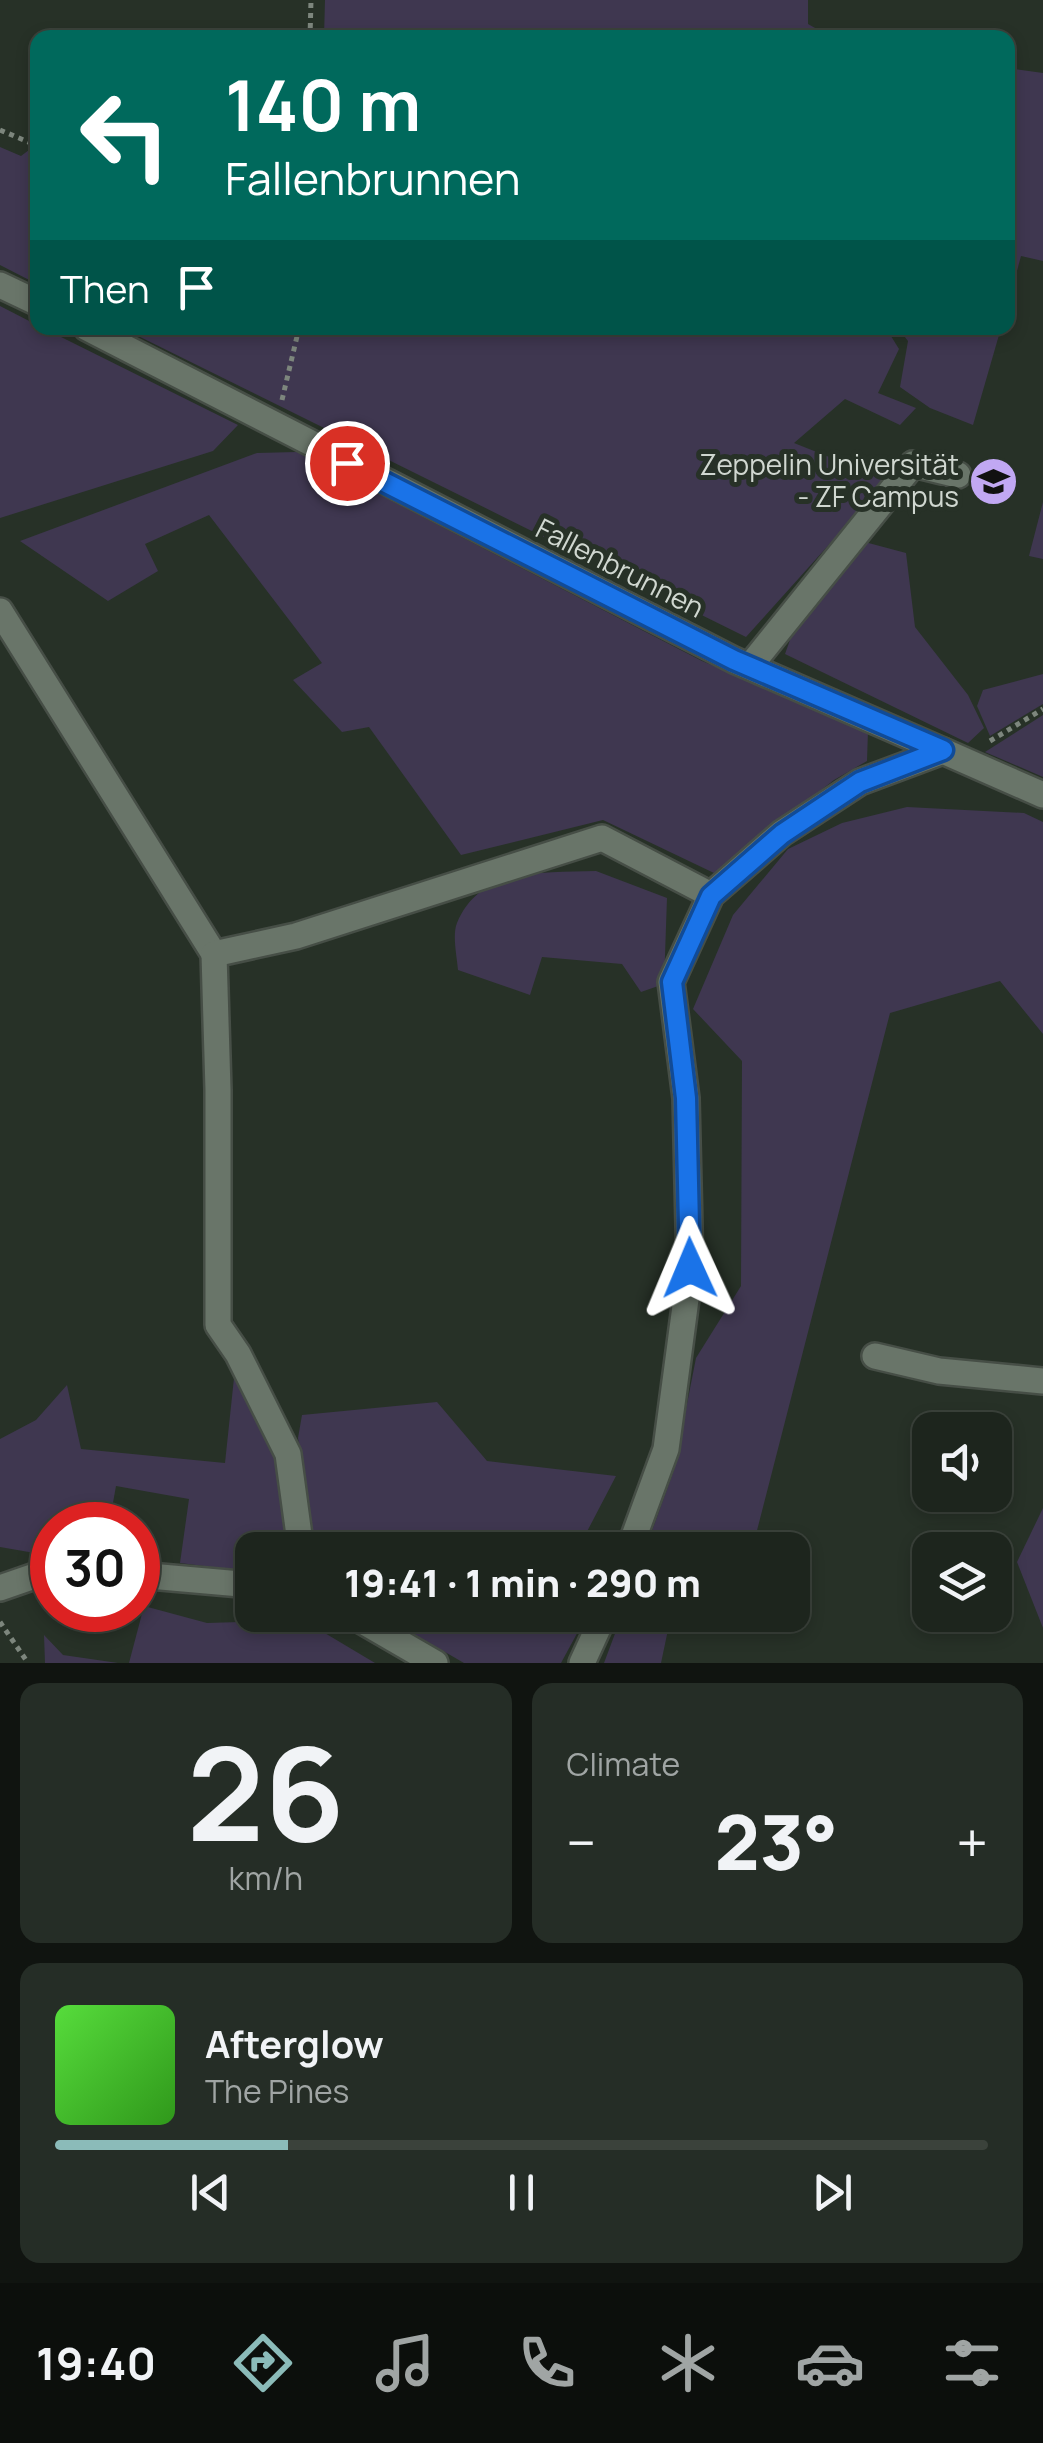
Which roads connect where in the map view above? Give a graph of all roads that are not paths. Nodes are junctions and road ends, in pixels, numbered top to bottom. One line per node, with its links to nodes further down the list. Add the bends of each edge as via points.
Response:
1 (0, 285): 2 (street)
2 (30, 298)
3 (100, 335): 6 (street, Fallenbrunnen)
4 (958, 475): 6 (street, via 913,464)
5 (0, 611): 10 (street)
6 (750, 666): 7 (street, Fallenbrunnen)
7 (952, 755): 8 (street, Fallenbrunnen); 9 (street, via 860,782 782,834)
8 (1043, 795)
9 (711, 896): 10 (street, via 602,838 296,936); 14 (street, via 672,982 686,1098 690,1268 666,1449)
10 (214, 954): 13 (street, via 218,1325 288,1454)
11 (875, 1356): 12 (street, via 939,1371)
12 (1043, 1381)
13 (298, 1532)
14 (636, 1532)
15 (160, 1577): 17 (street)
16 (30, 1578): 18 (street)
17 (235, 1584)
18 (0, 1588)
19 (382, 1632): 21 (street)
20 (596, 1632): 22 (street)
21 (436, 1663)
22 (582, 1663)

